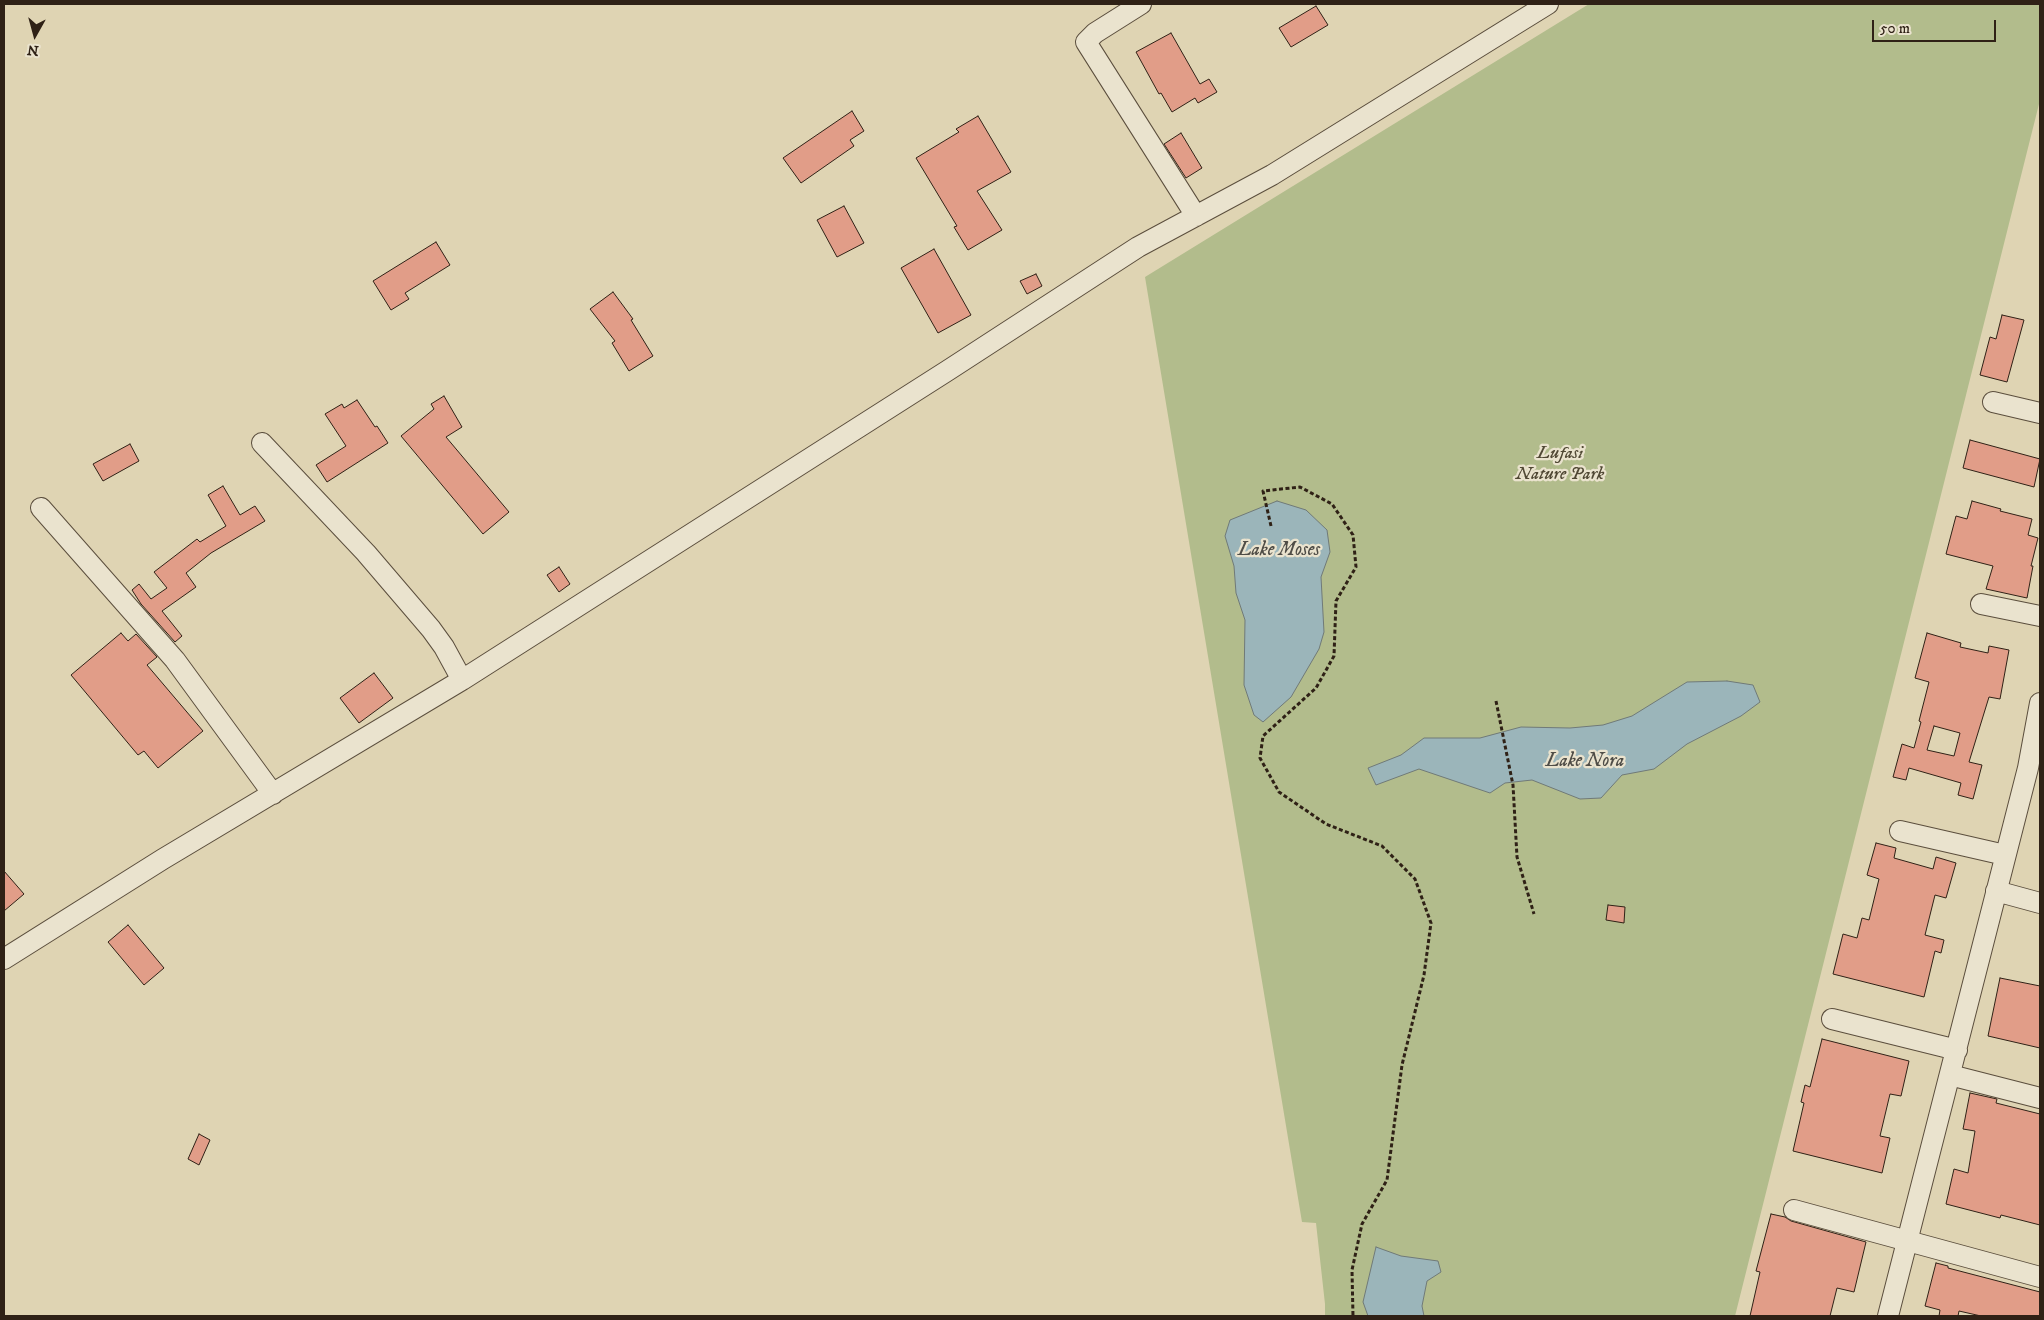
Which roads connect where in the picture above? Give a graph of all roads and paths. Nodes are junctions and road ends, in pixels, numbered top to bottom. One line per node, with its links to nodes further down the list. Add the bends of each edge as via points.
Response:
1 (1142, 4): 4 (street, via 1086,42)
2 (1548, 4): 3 (street)
3 (1522, 11): 4 (street, via 1272,175)
4 (1196, 216): 12 (street, via 1138,247)
5 (1993, 402): 6 (street)
6 (2040, 412)
7 (262, 443): 12 (street, via 431,629)
8 (41, 508): 15 (street, via 175,660)
9 (1271, 526): 29 (path, via 1263,491 1300,487 1332,504 1353,535 1356,567 1336,602 1334,656 1316,688 1263,736 1260,758 1279,792 1326,824 1382,846 1415,880 1431,923 1424,975 1402,1065 1387,1180 1362,1224 1352,1270)
10 (1981, 604): 11 (street)
11 (2040, 616)
12 (462, 680): 15 (street)
13 (1496, 701): 20 (path, via 1513,785 1517,857)
14 (2040, 703): 17 (street, via 2028,768)
15 (274, 794): 21 (street)
16 (1900, 831): 17 (street)
17 (2005, 855): 18 (street)
18 (1996, 891): 19 (street); 23 (street)
19 (2040, 902)
20 (1534, 914)
21 (4, 959)
22 (1832, 1019): 23 (street)
23 (1957, 1050): 24 (street)
24 (1950, 1076): 25 (street); 27 (street)
25 (2040, 1098)
26 (1794, 1210): 27 (street)
27 (1906, 1240): 28 (street); 30 (street)
28 (2040, 1277)
29 (1353, 1316)
30 (1888, 1316)

